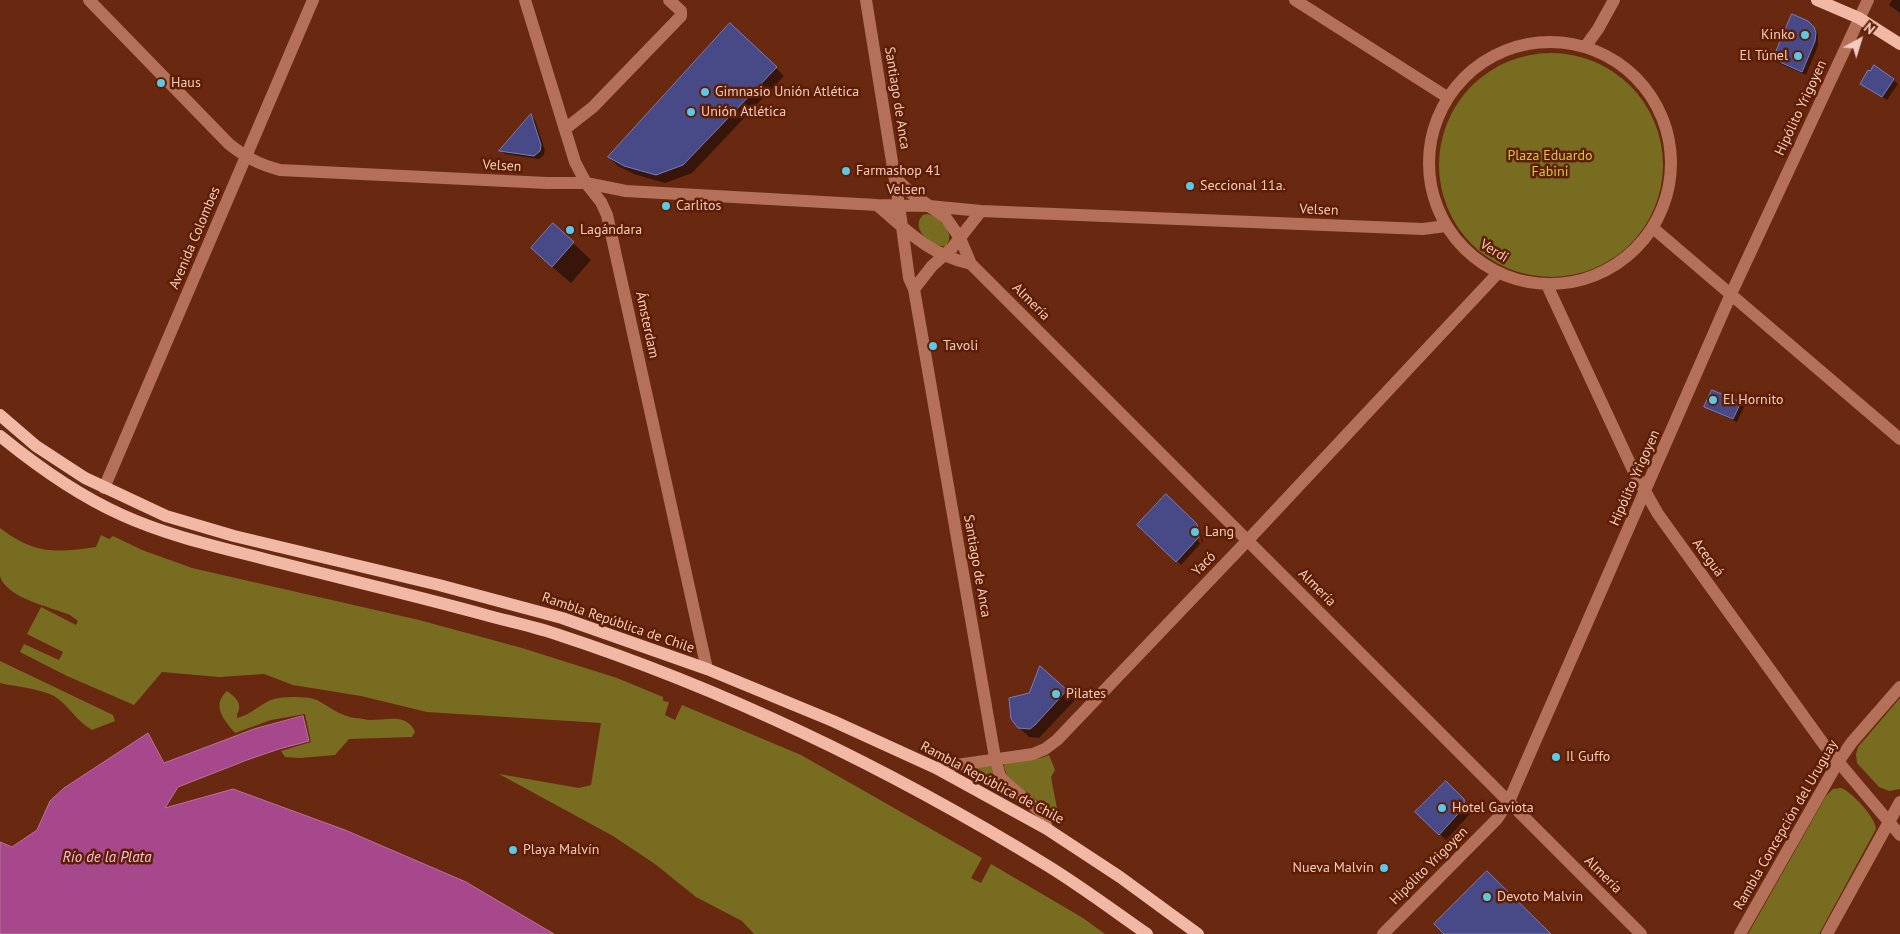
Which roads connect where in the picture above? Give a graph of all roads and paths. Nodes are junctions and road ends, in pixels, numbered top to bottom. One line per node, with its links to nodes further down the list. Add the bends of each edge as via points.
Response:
1 (89, 0): 15 (street, Velsen)
2 (313, 0): 15 (street, Avenida Colombes)
3 (525, 0): 14 (street, Ámsterdam)
4 (669, 0): 14 (street, via 681,11 681,16 593,108)
5 (866, 0): 16 (street, Santiago de Anca)
6 (1295, 0): 13 (street)
7 (1614, 0): 12 (street)
8 (1817, 0): 10 (main road)
9 (1868, 0): 10 (street, Hipólito Yrigoyen)
10 (1859, 18): 11 (main road); 31 (street, Hipólito Yrigoyen)
11 (1900, 44)
12 (1585, 47): 13 (street, Verdi, via 1563,42 1540,42 1504,50 1478,64); 24 (street, Verdi, via 1611,58 1633,74 1651,96 1664,121 1671,148 1671,176 1665,203)
13 (1447, 97): 22 (street, Verdi, via 1430,139 1428,161 1436,206)
14 (565, 130): 17 (street, Ámsterdam)
15 (246, 158): 17 (street, Velsen, via 280,170); 35 (street, Avenida Colombes)
16 (895, 178): 19 (street, Santiago de Anca); 20 (street, Almería)
17 (586, 183): 18 (street, Velsen, via 626,191); 38 (street, Ámsterdam, via 607,215)
18 (877, 205): 19 (street, Velsen); 23 (street, Almería)
19 (899, 205): 20 (street, Velsen); 23 (street, Santiago de Anca)
20 (929, 206): 21 (street, Velsen); 25 (street, Almería, via 946,218)
21 (981, 211): 22 (street, Velsen, via 1423,229); 25 (street)
22 (1446, 226): 28 (street, Verdi, via 1460,245)
23 (902, 227): 26 (street, Almería); 30 (street, Santiago de Anca, via 909,278)
24 (1653, 228): 29 (street, Verdi, via 1620,263 1599,275 1576,282); 31 (street)
25 (960, 238): 26 (street); 27 (street, Almería)
26 (944, 256): 27 (street, Almería); 30 (street)
27 (971, 264): 37 (street, Almería)
28 (1498, 273): 29 (street, Verdi, via 1516,280); 37 (street, Yacó)
29 (1547, 285): 36 (street, Aceguá)
30 (914, 289): 40 (street, Santiago de Anca)
31 (1731, 294): 34 (street); 36 (street, Hipólito Yrigoyen)
32 (0, 415): 35 (main road, Rambla República de Chile, via 36,446)
33 (0, 436): 48 (main road, via 79,493 157,529 553,633 745,706 834,746 920,791 1051,867)
34 (1900, 439)
35 (104, 488): 38 (main road, Rambla República de Chile, via 148,509 197,526 562,618)
36 (1646, 492): 41 (street, Aceguá, via 1658,514); 43 (street, Hipólito Yrigoyen)
37 (1248, 540): 40 (street, Yacó, via 1056,740 1033,754); 43 (street, Almería)
38 (707, 669): 42 (main road, Rambla República de Chile)
39 (1900, 687): 41 (street, Rambla Concepción del Uruguay)
40 (995, 758): 42 (street, Yacó); 46 (street, Santiago de Anca, via 1000,776 1043,814)
41 (1838, 762): 45 (street, Aceguá); 52 (street, Rambla Concepción del Uruguay)
42 (936, 768): 46 (main road, Rambla República de Chile)
43 (1509, 801): 50 (street, Hipólito Yrigoyen, via 1497,819); 51 (street, Almería)
44 (1900, 802): 45 (street)
45 (1889, 823): 47 (street, Aceguá); 53 (street)
46 (1046, 829): 49 (main road, Rambla República de Chile, via 1120,877)
47 (1900, 835)
48 (1147, 934)
49 (1198, 934)
50 (1383, 934)
51 (1641, 934)
52 (1740, 934)
53 (1827, 934)

